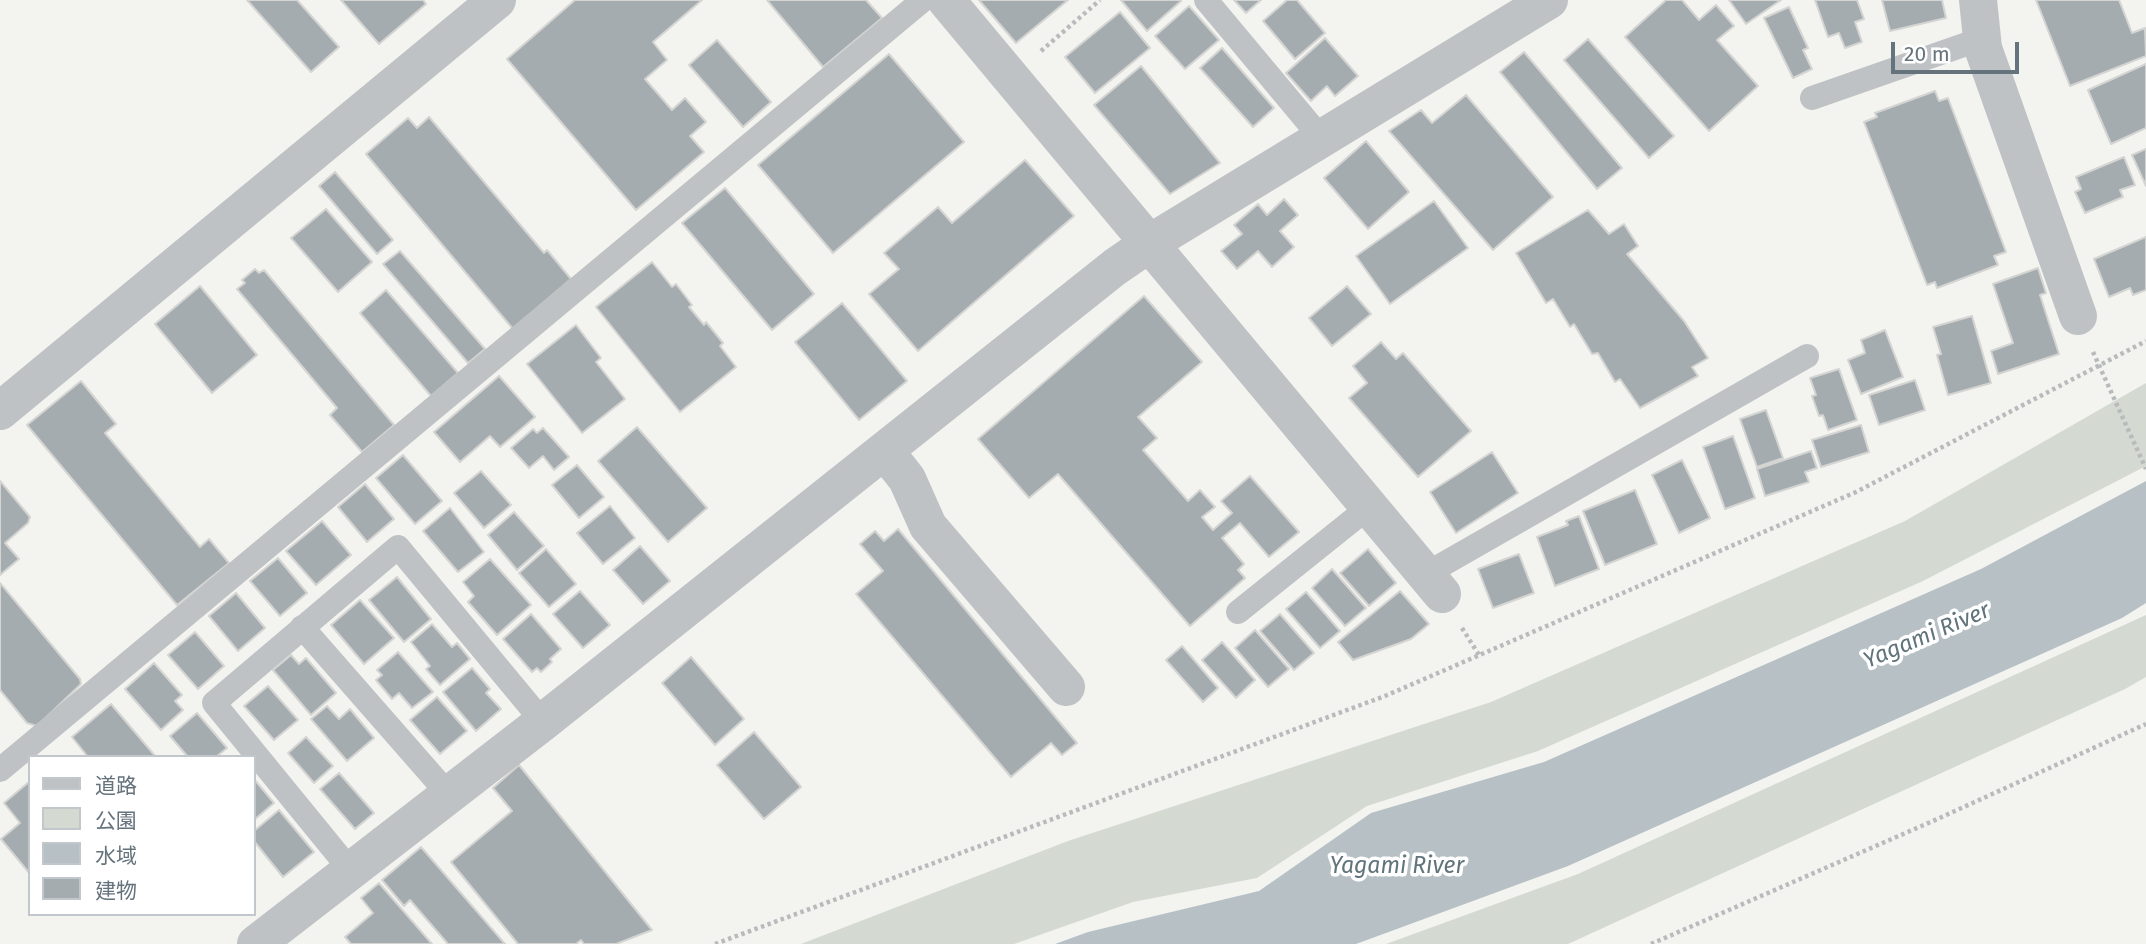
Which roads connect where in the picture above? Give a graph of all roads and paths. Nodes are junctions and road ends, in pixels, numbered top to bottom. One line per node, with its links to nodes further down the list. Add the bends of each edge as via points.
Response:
1 (496, 0): 17 (street)
2 (923, 0): 27 (lane)
3 (946, 0): 9 (street)
4 (1100, 0): 9 (path)
5 (1206, 0): 11 (lane)
6 (1549, 0): 11 (street)
7 (1978, 0): 8 (street)
8 (1982, 39): 10 (lane); 13 (street)
9 (1011, 77): 12 (street)
10 (1812, 98)
11 (1322, 139): 12 (street)
12 (1150, 243): 18 (street); 20 (street)
13 (2085, 333): 16 (path)
14 (2146, 341): 16 (path)
15 (1807, 356): 21 (lane)
16 (2098, 367): 19 (path); 31 (path, via 1856,492 1385,696)
17 (0, 411)
18 (885, 451): 24 (street, via 907,479 928,526); 25 (street)
19 (2146, 469)
20 (1369, 507): 21 (street); 22 (lane)
21 (1434, 584)
22 (1238, 612)
23 (302, 627): 25 (lane, via 398,547); 28 (lane); 29 (lane, via 214,703)
24 (1066, 687)
25 (544, 722): 28 (street)
26 (2146, 724): 32 (path)
27 (0, 770)
28 (450, 796): 29 (street)
29 (352, 872): 30 (street)
30 (256, 944)
31 (715, 944)
32 (1651, 944)

